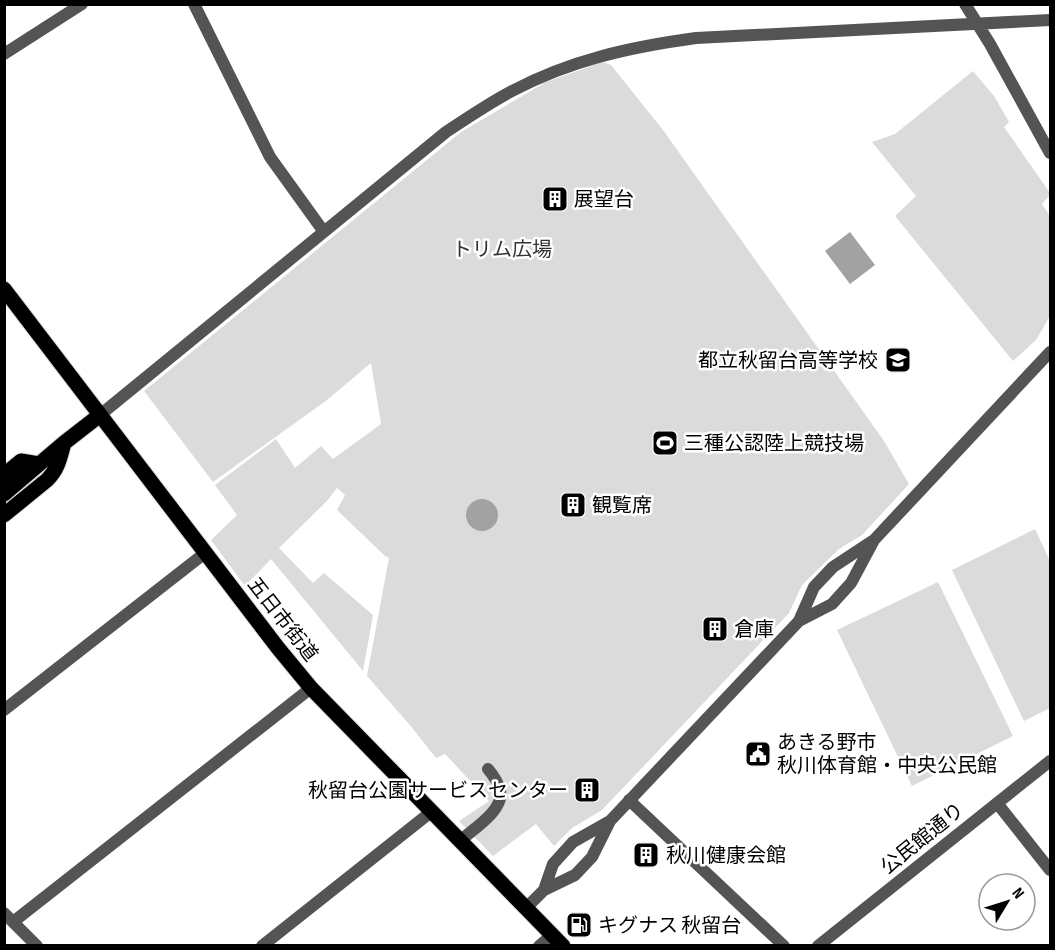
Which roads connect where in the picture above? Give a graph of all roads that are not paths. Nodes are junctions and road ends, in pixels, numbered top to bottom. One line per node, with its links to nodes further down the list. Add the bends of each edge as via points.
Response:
1 (195, 4): 8 (street, via 270,157)
2 (965, 4): 5 (street)
3 (80, 5): 6 (street)
4 (1050, 20): 5 (street)
5 (977, 24): 7 (street); 8 (street, via 696,38 602,55 558,70 488,105 446,132)
6 (4, 54)
7 (1050, 153)
8 (324, 232): 11 (street)
9 (4, 289): 11 (main road, 五日市街道)
10 (1050, 352): 17 (street)
11 (100, 415): 12 (main road); 18 (main road, 五日市街道)
12 (64, 443): 13 (main road); 16 (main road, via 53,474)
13 (39, 464): 14 (main road, via 21,461); 15 (main road)
14 (4, 475)
15 (4, 494)
16 (4, 515)
17 (874, 540): 19 (street); 20 (street)
18 (205, 553): 24 (main road, 五日市街道); 25 (street)
19 (839, 563): 20 (street, via 847,564); 21 (street)
20 (855, 577): 22 (street)
21 (812, 592): 22 (street, via 813,598); 23 (street)
22 (826, 607): 23 (street)
23 (798, 621): 28 (street)
24 (310, 688): 30 (main road, 五日市街道); 40 (street)
25 (4, 710)
26 (1050, 761): 29 (street, 公民館通り)
27 (488, 769): 32 (street, via 498,782 501,800 488,818)
28 (629, 800): 31 (street); 45 (street)
29 (997, 803): 36 (street); 46 (street, 公民館通り)
30 (431, 812): 32 (main road, 五日市街道); 43 (street)
31 (609, 821): 33 (street); 34 (street)
32 (460, 840): 39 (main road, 五日市街道)
33 (573, 842): 34 (street, via 584,839 591,845); 35 (street)
34 (592, 857): 37 (street)
35 (553, 864): 37 (street, via 554,873); 38 (street)
36 (1050, 870)
37 (567, 879): 38 (street)
38 (544, 890): 39 (street)
39 (526, 908): 41 (main road, 五日市街道)
40 (9, 917): 42 (street)
41 (558, 940): 44 (street)
42 (37, 945)
43 (262, 945)
44 (539, 945)
45 (784, 945)
46 (818, 945)

